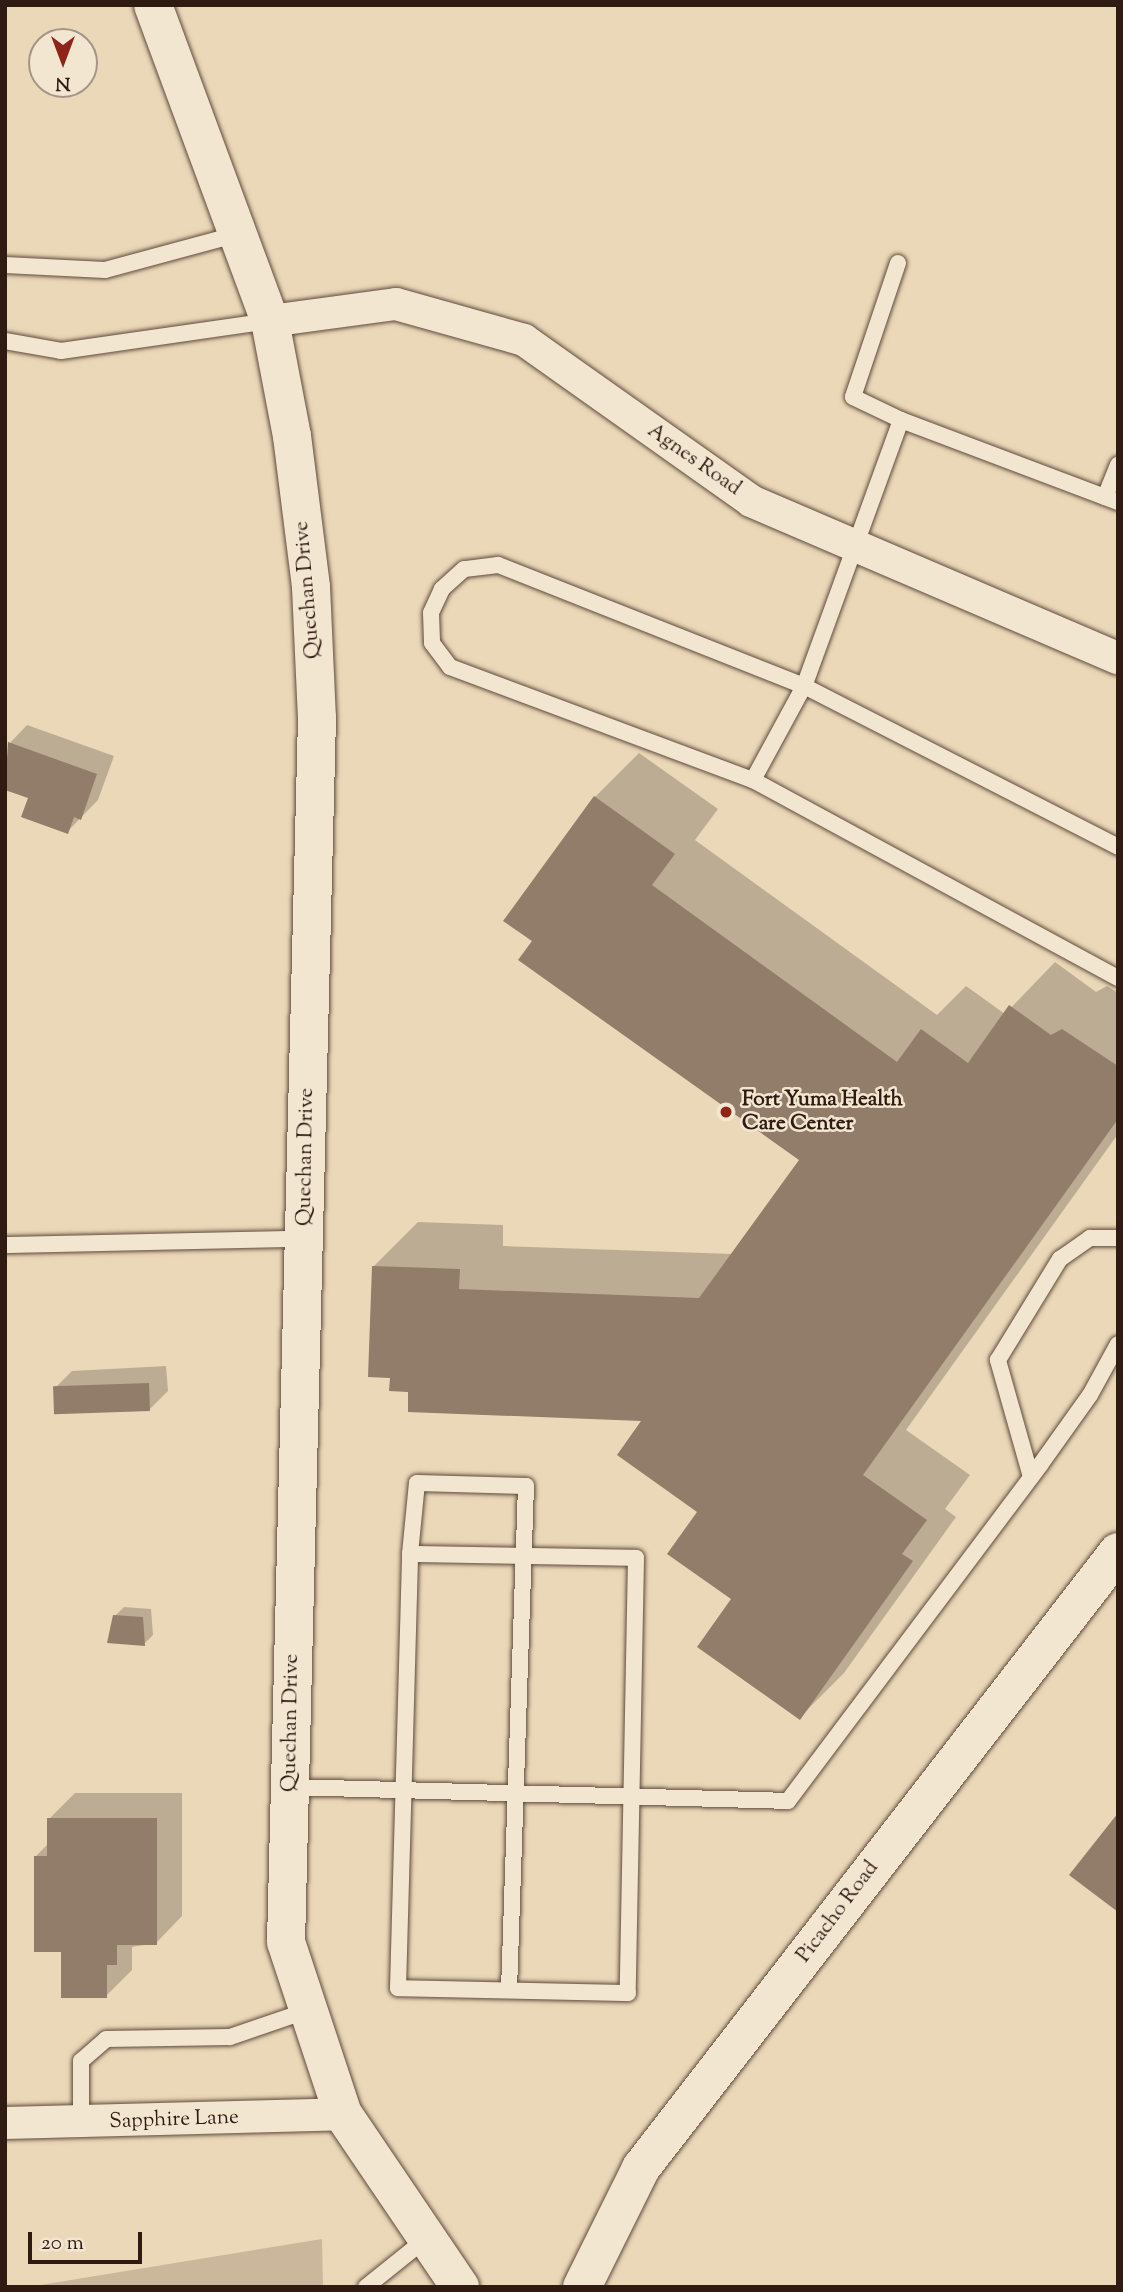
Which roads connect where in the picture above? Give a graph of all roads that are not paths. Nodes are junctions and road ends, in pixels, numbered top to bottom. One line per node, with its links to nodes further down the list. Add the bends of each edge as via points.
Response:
1 (153, 5): 2 (street, Quechan Drive)
2 (241, 233): 4 (lane, via 105,270); 5 (street, Quechan Drive)
3 (898, 263): 7 (lane, via 853,397)
4 (5, 265)
5 (270, 321): 6 (lane, via 61,351); 10 (street, Agnes Road, via 396,304 524,340 751,501); 16 (street, Quechan Drive, via 292,436 312,587 317,718)
6 (5, 341)
7 (901, 419): 9 (lane); 10 (lane)
8 (1118, 465): 9 (lane)
9 (1111, 500)
10 (853, 545): 11 (street, Agnes Road); 12 (lane)
11 (1118, 658)
12 (804, 686): 13 (lane); 13 (lane, via 498,565 464,569 442,589 431,613 432,643 450,667); 14 (lane)
13 (753, 780): 15 (lane)
14 (1118, 847)
15 (1118, 978)
16 (303, 1238): 18 (lane); 24 (street, Quechan Drive)
17 (1118, 1238): 20 (lane, via 1090,1238 1060,1259 998,1360)
18 (5, 1245)
19 (1118, 1344): 20 (lane, via 1090,1395)
20 (1031, 1478): 27 (lane, via 788,1801)
21 (1118, 1552): 36 (street, Picacho Road, via 641,2168)
22 (410, 1554): 23 (lane); 23 (lane, via 417,1483 526,1486); 25 (lane)
23 (525, 1556): 26 (lane); 27 (lane, via 636,1558)
24 (289, 1787): 25 (lane); 29 (street, Quechan Drive, via 286,1942)
25 (406, 1790): 26 (lane); 28 (lane, via 398,1988)
26 (517, 1793): 27 (lane); 28 (lane)
27 (628, 1796): 28 (lane, via 628,1993)
28 (509, 1990)
29 (306, 2011): 30 (street, Quechan Drive); 32 (lane, via 230,2037 106,2039 80,2062)
30 (343, 2113): 32 (street, Sapphire Lane); 33 (street, Quechan Drive)
31 (5, 2123): 32 (street, Sapphire Lane)
32 (80, 2123)
33 (426, 2239): 34 (lane); 35 (street, Quechan Drive)
34 (366, 2287)
35 (460, 2287)
36 (582, 2287)

